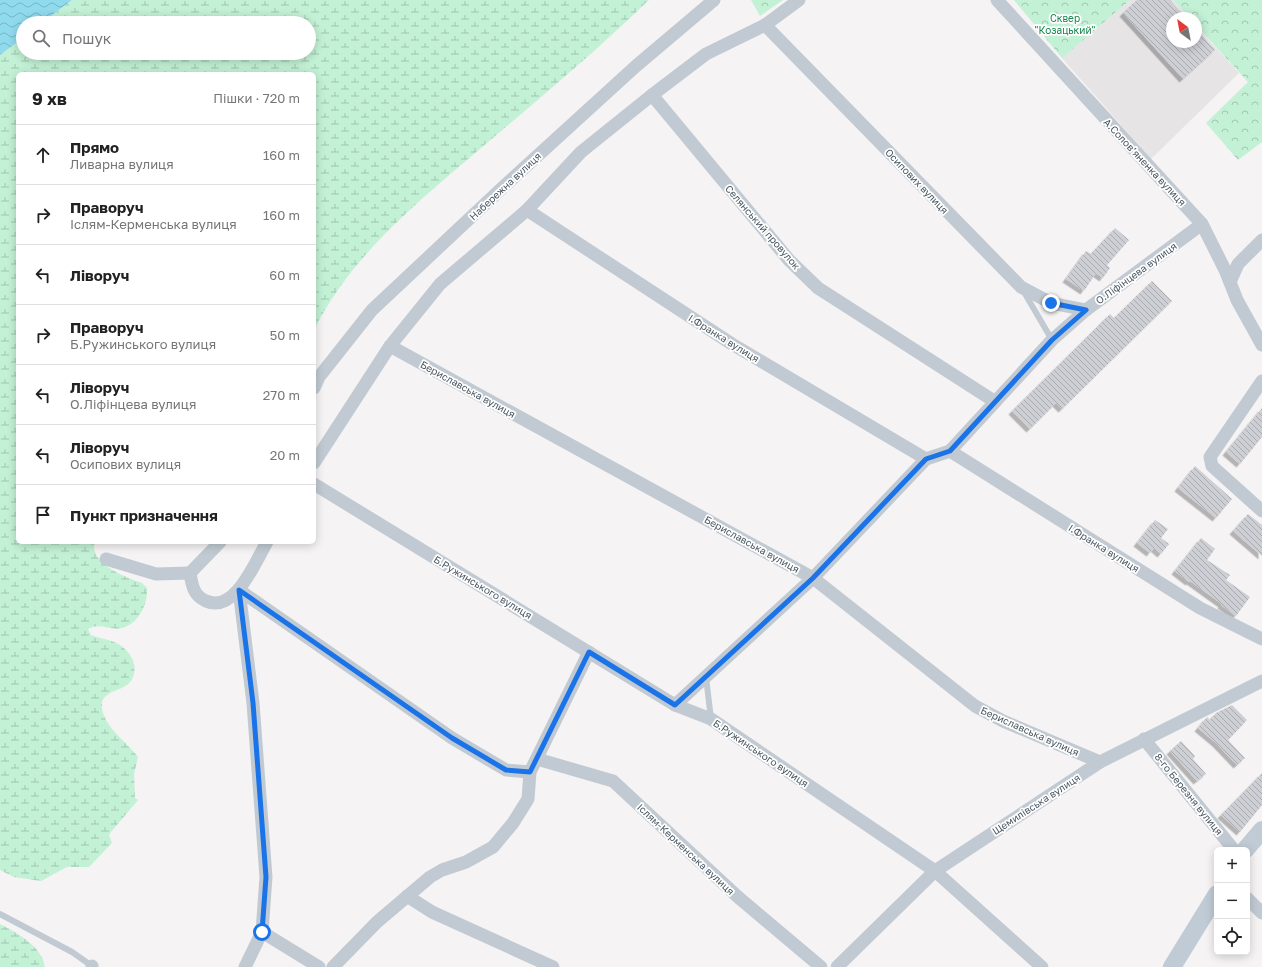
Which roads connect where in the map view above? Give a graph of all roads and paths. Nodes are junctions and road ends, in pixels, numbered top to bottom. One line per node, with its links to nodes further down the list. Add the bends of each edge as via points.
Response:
1 (714, 0): 16 (street, Набережна вулиця, via 601,98 372,310)
2 (799, 0): 4 (street)
3 (997, 0): 7 (street, А.Солов’яненка вулиця)
4 (765, 25): 5 (street, via 706,54); 10 (street, Осипових вулиця)
5 (652, 95): 6 (street, via 581,152); 17 (street, Селянський провулок, via 789,260 818,288)
6 (527, 210): 14 (street, via 440,284); 19 (street, І.Франка вулиця, via 732,344)
7 (1202, 224): 9 (street, А.Солов’яненка вулиця); 11 (street, О.Ліфінцева вулиця)
8 (1262, 240): 9 (street, via 1238,264)
9 (1230, 282): 13 (street, А.Солов’яненка вулиця)
10 (1021, 287): 11 (street, Осипових вулиця, via 1051,303); 12 (lane)
11 (1086, 310): 12 (street, О.Ліфінцева вулиця)
12 (1052, 340): 17 (street, О.Ліфінцева вулиця)
13 (1262, 345)
14 (390, 346): 20 (street); 27 (street, Бериславська вулиця)
15 (1262, 381): 22 (street, via 1210,457 1212,466)
16 (316, 384)
17 (994, 401): 18 (street, О.Ліфінцева вулиця)
18 (950, 451): 19 (street); 29 (street, І.Франка вулиця, via 1200,608)
19 (926, 459): 27 (street)
20 (316, 460)
21 (316, 485): 30 (street, Б.Ружинського вулиця)
22 (1262, 511)
23 (218, 544): 26 (street)
24 (266, 544): 28 (street)
25 (106, 559): 26 (street, via 156,574)
26 (190, 573): 28 (street, via 195,592 209,602 227,600)
27 (813, 578): 31 (street); 37 (street, Бериславська вулиця, via 975,706 1003,721)
28 (239, 590): 38 (street, via 452,738 506,770); 48 (street, via 253,703 266,877)
29 (1262, 639)
30 (589, 652): 33 (street, Б.Ружинського вулиця); 36 (street)
31 (706, 676): 33 (street); 34 (lane)
32 (1262, 681): 35 (street, Щемилівська вулиця)
33 (675, 705): 34 (street, Б.Ружинського вулиця)
34 (711, 719): 42 (street, Б.Ружинського вулиця)
35 (1144, 739): 37 (street, Щемилівська вулиця); 40 (street, 8-го Березня вулиця)
36 (537, 759): 38 (street); 54 (street, Іслям-Керменська вулиця, via 613,781 738,897)
37 (1100, 762): 42 (street, Щемилівська вулиця)
38 (530, 772): 43 (street, via 528,799 493,847 430,877)
39 (1262, 830): 41 (street)
40 (1232, 847)
41 (1248, 847)
42 (935, 871): 55 (street, Щемилівська вулиця); 56 (street, Б.Ружинського вулиця)
43 (407, 896): 52 (street); 53 (street, via 432,912)
44 (1214, 899): 57 (street)
45 (1250, 901): 46 (street)
46 (1262, 913)
47 (0, 914): 49 (lane, via 72,952)
48 (262, 932): 50 (street); 51 (street)
49 (92, 967)
50 (245, 967)
51 (320, 967)
52 (332, 967)
53 (553, 967)
54 (820, 967)
55 (837, 967)
56 (1042, 967)
57 (1172, 967)

